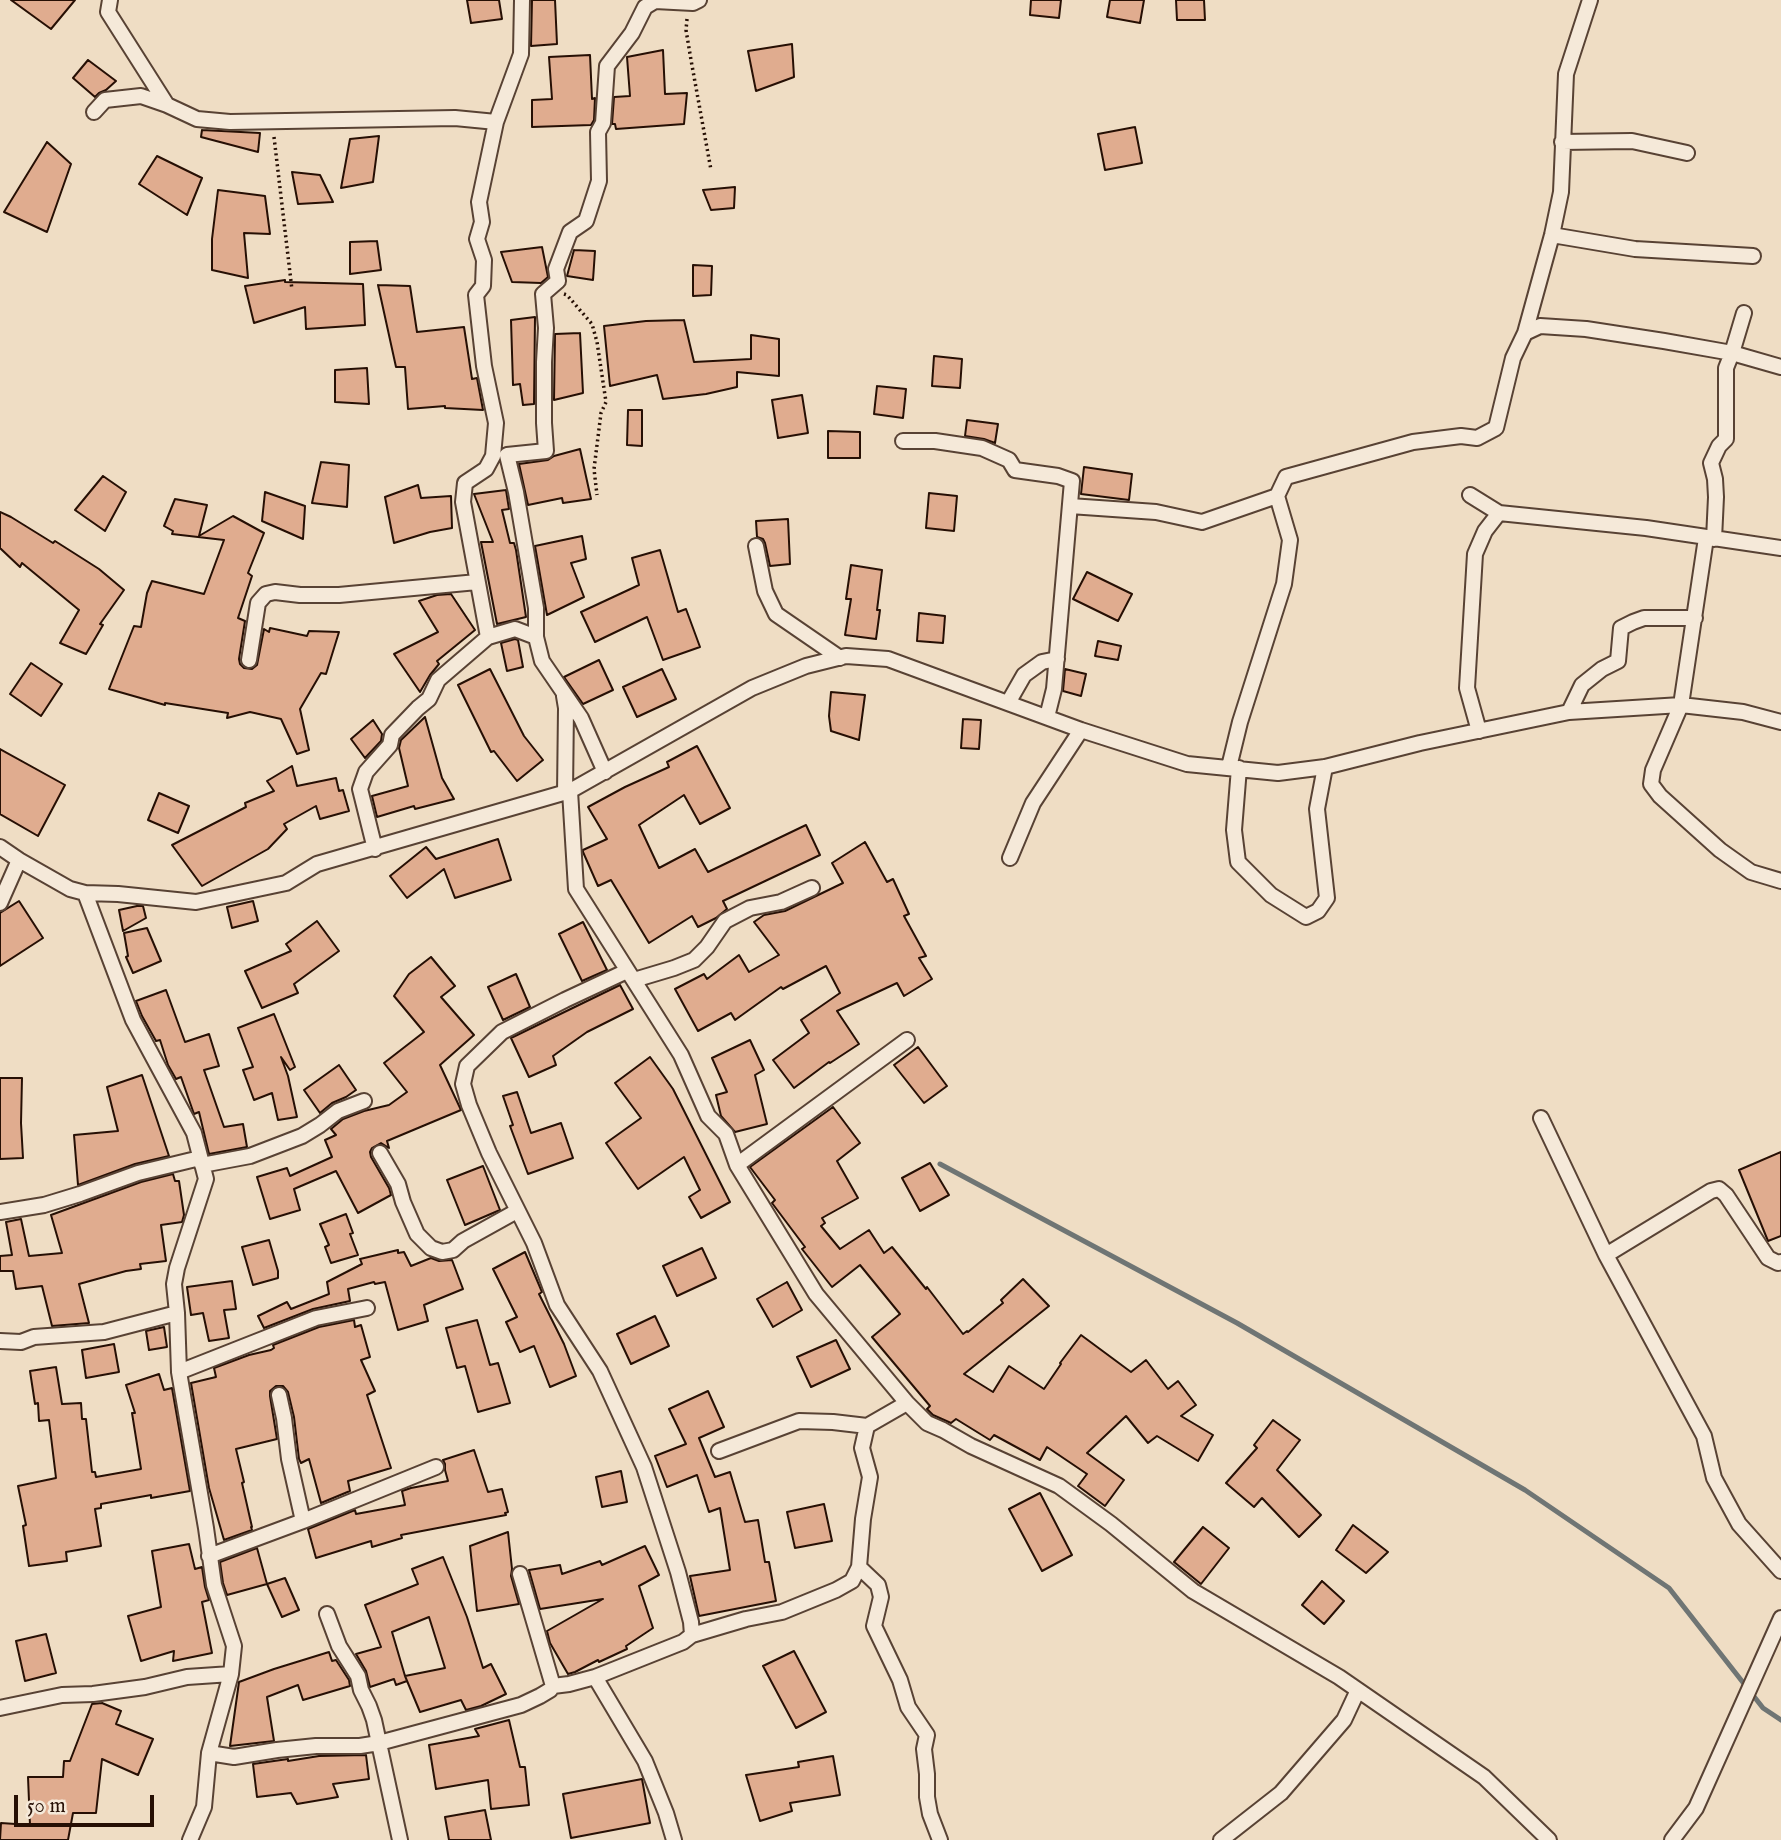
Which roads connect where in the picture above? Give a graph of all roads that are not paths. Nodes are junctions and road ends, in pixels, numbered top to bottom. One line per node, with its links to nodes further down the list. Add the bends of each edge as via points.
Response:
1 (110, 0): 5 (street, via 108,12)
2 (522, 0): 7 (street, via 521,54)
3 (1590, 0): 8 (street, via 1566,74)
4 (693, 1): 27 (street, via 655,1 645,7 607,66 603,123 597,132 599,181 586,221 570,232 556,269 558,281 543,294 547,327 545,451 507,455 536,608)
5 (167, 105): 6 (street, via 141,96 105,100); 7 (street, via 197,119 230,122 455,118)
6 (94, 112)
7 (496, 122): 24 (street, via 479,202 482,222 477,239 484,260 484,286 475,295 496,423 493,456 486,469 465,483 463,502)
8 (1562, 142): 9 (street, via 1632,141); 10 (street, via 1561,192)
9 (1687, 153)
10 (1552, 234): 11 (street, via 1634,249); 13 (street)
11 (1753, 256)
12 (1744, 313): 14 (street)
13 (1525, 333): 14 (street, via 1540,326 1586,329); 18 (street, via 1513,358 1496,428 1477,438 1413,442 1316,467 1286,477)
14 (1732, 353): 15 (street); 21 (street, via 1726,368 1726,439 1712,463 1716,496)
15 (1781, 367)
16 (903, 441): 19 (street, via 982,448 1009,460 1015,470 1072,481)
17 (1470, 495): 20 (street)
18 (1277, 496): 19 (street, via 1202,523 1156,512); 40 (street, via 1290,540 1284,584 1241,722)
19 (1070, 506): 29 (street)
20 (1499, 513): 21 (street); 38 (street, via 1475,554 1467,688)
21 (1710, 538): 23 (street); 25 (street)
22 (757, 546): 28 (street, via 765,591 776,614)
23 (1781, 548)
24 (477, 582): 26 (street); 30 (street, via 339,595 266,594 258,603)
25 (1695, 618): 33 (street); 34 (street, via 1644,618 1621,628 1618,661 1581,685)
26 (488, 637): 27 (street, via 515,629); 44 (street, via 438,680 429,699 392,735 390,745 366,772 360,789)
27 (536, 637): 31 (street, via 542,662)
28 (840, 658): 32 (street, via 888,659); 41 (street, via 752,688)
29 (1057, 659): 32 (street, via 1042,662 1024,675); 35 (street)
30 (249, 660)
31 (563, 690): 41 (street); 42 (street)
32 (1008, 703): 35 (street)
33 (1681, 705): 34 (street); 36 (street); 47 (street, via 1651,784 1720,850 1751,872)
34 (1569, 712): 38 (street)
35 (1047, 717): 37 (street)
36 (1781, 722)
37 (1080, 730): 40 (street, via 1187,764); 45 (street, via 1033,803)
38 (1479, 731): 39 (street)
39 (1325, 767): 40 (street, via 1278,773); 40 (street, via 1317,810 1326,898 1318,911 1306,917 1271,895 1238,862)
40 (1234, 768)
41 (605, 772): 42 (street)
42 (568, 792): 44 (street); 51 (street, via 576,889)
43 (0, 847): 46 (street)
44 (375, 849): 49 (street, via 317,864 286,883 196,902)
45 (1010, 858)
46 (19, 860): 49 (street); 50 (street)
47 (1781, 881)
48 (812, 888): 51 (street, via 725,921 694,960)
49 (85, 894): 56 (street, via 133,1020 194,1133)
50 (0, 903)
51 (630, 976): 57 (street, via 681,1055 708,1116 726,1134); 58 (street, via 565,1000 502,1032 467,1066 463,1084 469,1105)
52 (907, 1041): 57 (street)
53 (364, 1101): 56 (street, via 338,1111 302,1136 250,1156)
54 (1541, 1118): 60 (street)
55 (380, 1153): 58 (street, via 417,1234 431,1248 453,1250)
56 (201, 1162): 59 (street, via 138,1173 80,1195); 63 (street, via 206,1179 174,1284)
57 (737, 1165): 67 (street, via 816,1293)
58 (517, 1211): 78 (street, via 556,1305 600,1371 644,1467 678,1572)
59 (0, 1212)
60 (1606, 1255): 61 (street, via 1719,1189 1768,1258); 74 (street, via 1704,1436 1714,1478 1739,1524)
61 (1781, 1262)
62 (367, 1308): 65 (street, via 316,1318)
63 (177, 1314): 64 (street, via 104,1332); 65 (street)
64 (0, 1341)
65 (179, 1372): 72 (street)
66 (279, 1395): 71 (street)
67 (907, 1403): 68 (street); 82 (street, via 927,1423 1059,1486 1193,1591)
68 (867, 1426): 69 (street, via 799,1421); 73 (street, via 862,1448 870,1477)
69 (719, 1451)
70 (436, 1467): 71 (street)
71 (303, 1521): 72 (street)
72 (209, 1556): 79 (street, via 234,1646)
73 (859, 1567): 78 (street, via 852,1581 810,1601); 89 (street, via 878,1585 881,1597 874,1626 908,1707 927,1735 927,1797)
74 (1781, 1571)
75 (520, 1574): 81 (street)
76 (327, 1614): 84 (street, via 339,1646 358,1676)
77 (1781, 1618): 92 (street, via 1696,1808)
78 (692, 1635): 80 (street)
79 (231, 1674): 83 (street, via 187,1676 145,1687 62,1695); 85 (street)
80 (596, 1677): 81 (street); 88 (street, via 645,1761)
81 (553, 1686): 84 (street, via 521,1705)
82 (1358, 1690): 90 (street, via 1344,1720 1281,1794); 91 (street, via 1483,1777)
83 (0, 1708)
84 (379, 1743): 85 (street, via 234,1757); 87 (street)
85 (209, 1753): 86 (street, via 204,1807)
86 (190, 1840)
87 (400, 1840)
88 (674, 1840)
89 (940, 1840)
90 (1221, 1840)
91 (1549, 1840)
92 (1672, 1840)

